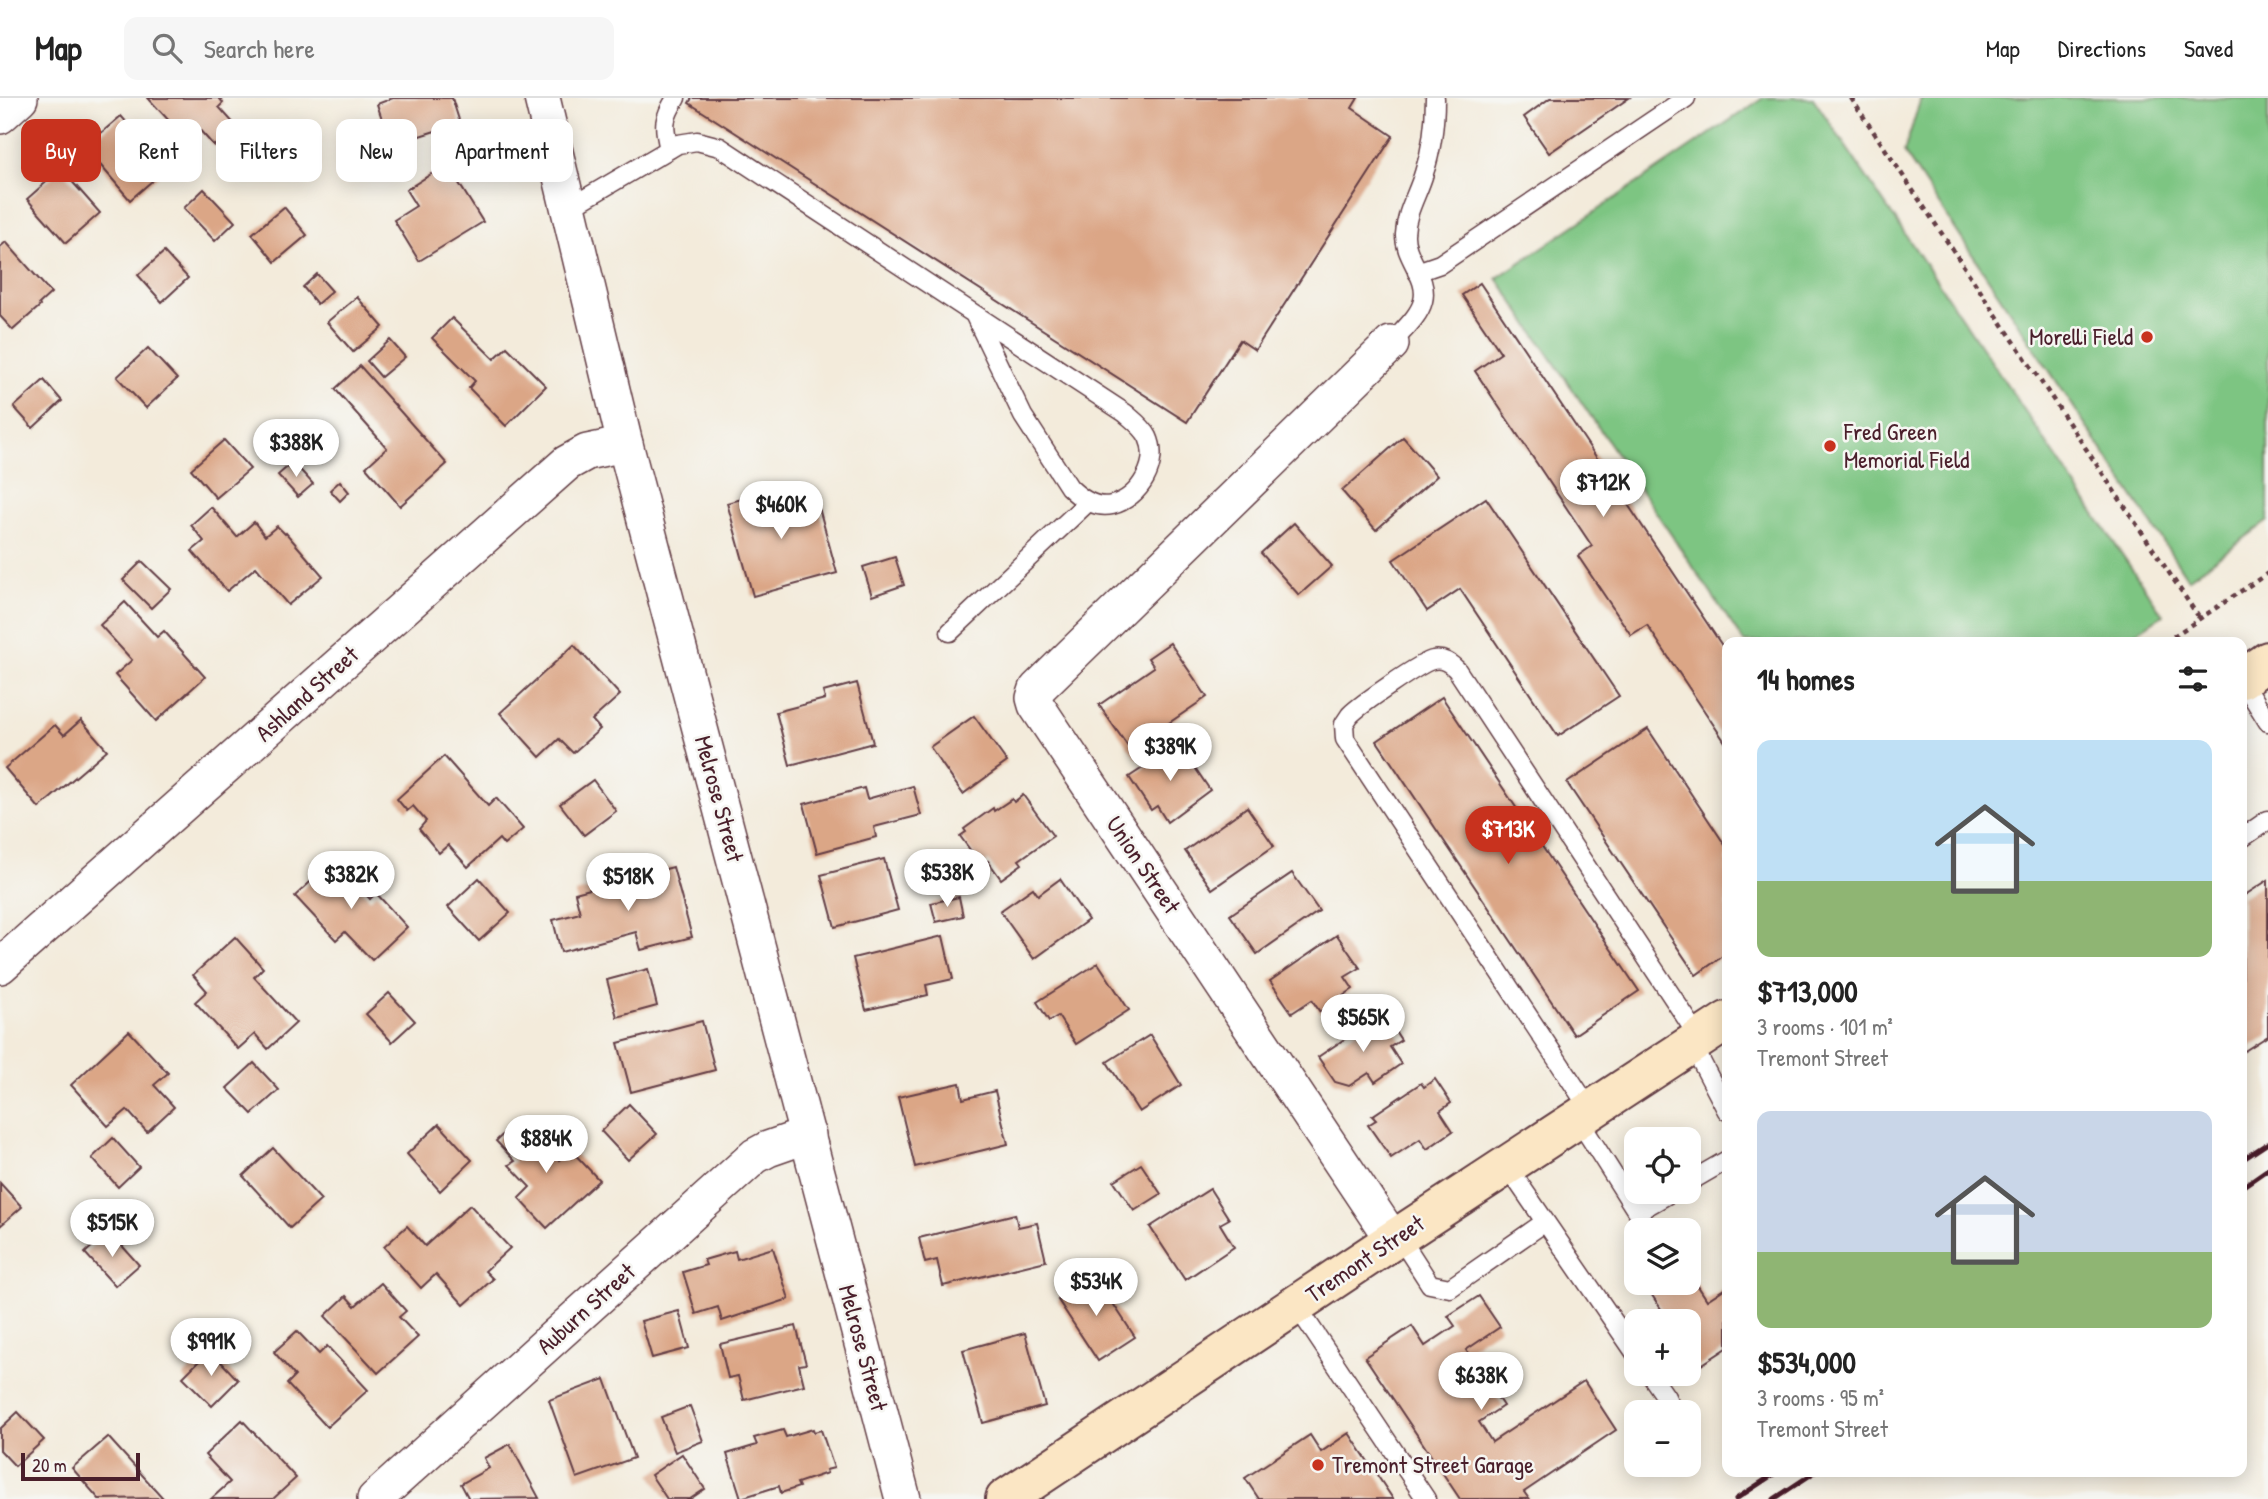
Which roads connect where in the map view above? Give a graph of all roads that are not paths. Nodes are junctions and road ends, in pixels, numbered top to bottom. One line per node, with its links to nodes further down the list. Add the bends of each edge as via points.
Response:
1 (20, 98): 6 (street)
2 (542, 98): 8 (street, Melrose Street)
3 (676, 98): 7 (lane, via 664,123)
4 (1435, 98): 9 (lane, via 1424,173 1405,231 1408,254)
5 (1686, 98): 9 (lane, via 1440,264)
6 (0, 116)
7 (669, 149): 8 (lane); 10 (lane, via 692,141 720,147)
8 (569, 208): 12 (street, Melrose Street)
9 (1417, 272): 11 (lane, via 1423,301)
10 (975, 316): 13 (lane, via 1024,416 1069,487); 13 (lane, via 1125,413 1147,436 1152,452 1144,481 1112,505)
11 (1391, 344): 33 (street, Union Street, via 1037,689 1034,698)
12 (625, 444): 21 (street, Ashland Street, via 587,452 567,463); 25 (street, Melrose Street)
13 (1088, 502): 14 (lane)
14 (950, 632)
15 (2268, 662): 16 (street)
16 (2247, 677)
17 (2247, 688): 18 (lane)
18 (2268, 722)
19 (2268, 820): 20 (lane)
20 (2247, 835)
21 (0, 966)
22 (1706, 1035): 23 (lane); 24 (street, Tremont Street); 24 (lane, via 1457,670 1439,660 1423,664 1350,715 1344,724 1345,739)
23 (1722, 1093)
24 (1585, 1115): 27 (street, Tremont Street); 29 (lane)
25 (808, 1135): 36 (street, Auburn Street, via 755,1156); 37 (street, Melrose Street)
26 (1722, 1163): 28 (lane)
27 (1507, 1166): 32 (lane); 33 (street, Tremont Street)
28 (1701, 1175)
29 (1624, 1188)
30 (1633, 1204): 31 (lane, via 1637,1212)
31 (1651, 1204)
32 (1545, 1222): 33 (lane, via 1450,1288 1430,1284); 35 (lane)
33 (1396, 1238): 34 (street, Tremont Street)
34 (1296, 1305): 38 (street, Tremont Street); 39 (lane)
35 (1624, 1337)
36 (375, 1499)
37 (903, 1499)
38 (1005, 1499)
39 (1426, 1499)

